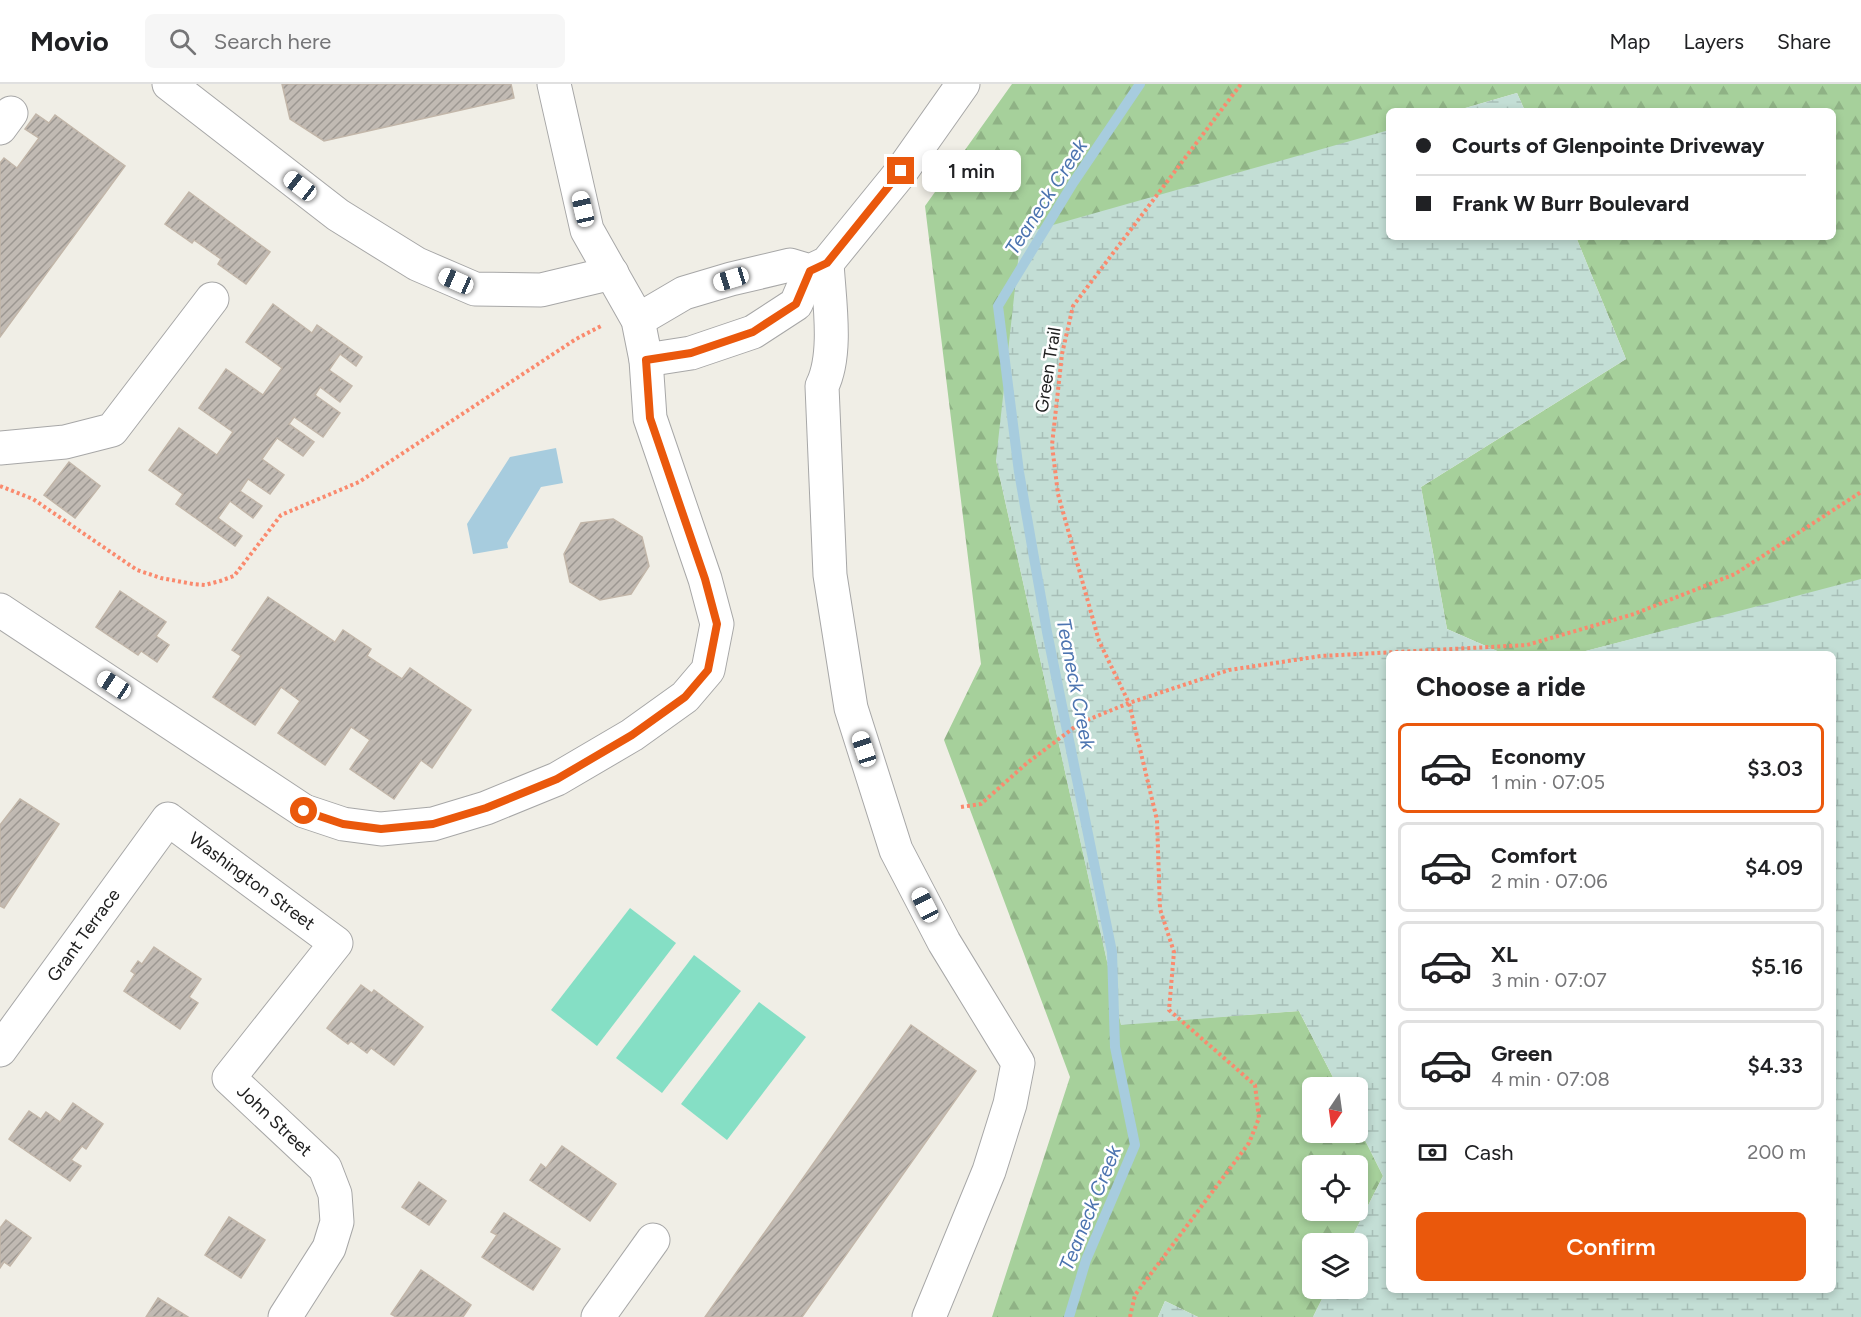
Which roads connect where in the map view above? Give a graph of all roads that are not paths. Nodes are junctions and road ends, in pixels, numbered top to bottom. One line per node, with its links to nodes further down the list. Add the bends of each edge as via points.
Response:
1 (169, 84): 5 (street, via 338,215 417,264 475,289 542,290)
2 (554, 84): 5 (street, via 587,230)
3 (963, 84): 4 (street, via 901,171)
4 (818, 267): 7 (street, via 790,265 731,279 684,293); 8 (street, via 796,304 753,332 691,353); 17 (street, via 829,371 822,386 830,575 850,708 896,850 944,942 1018,1063 1011,1104 988,1171)
5 (612, 273): 7 (street)
6 (212, 299): 9 (street, via 112,430 65,442)
7 (636, 314): 8 (street)
8 (646, 360): 10 (street, via 650,418 717,624 708,670 685,697 632,735 557,779 486,808 433,824 381,829 343,824 304,811)
9 (0, 448)
10 (0, 610)
11 (168, 819): 12 (street, Washington Street); 13 (street, Grant Terrace)
12 (336, 943): 15 (street, John Street, via 229,1078 325,1168 335,1194 337,1222 329,1248)
13 (0, 1050)
14 (653, 1240): 16 (street)
15 (285, 1317)
16 (598, 1317)
17 (929, 1317)

